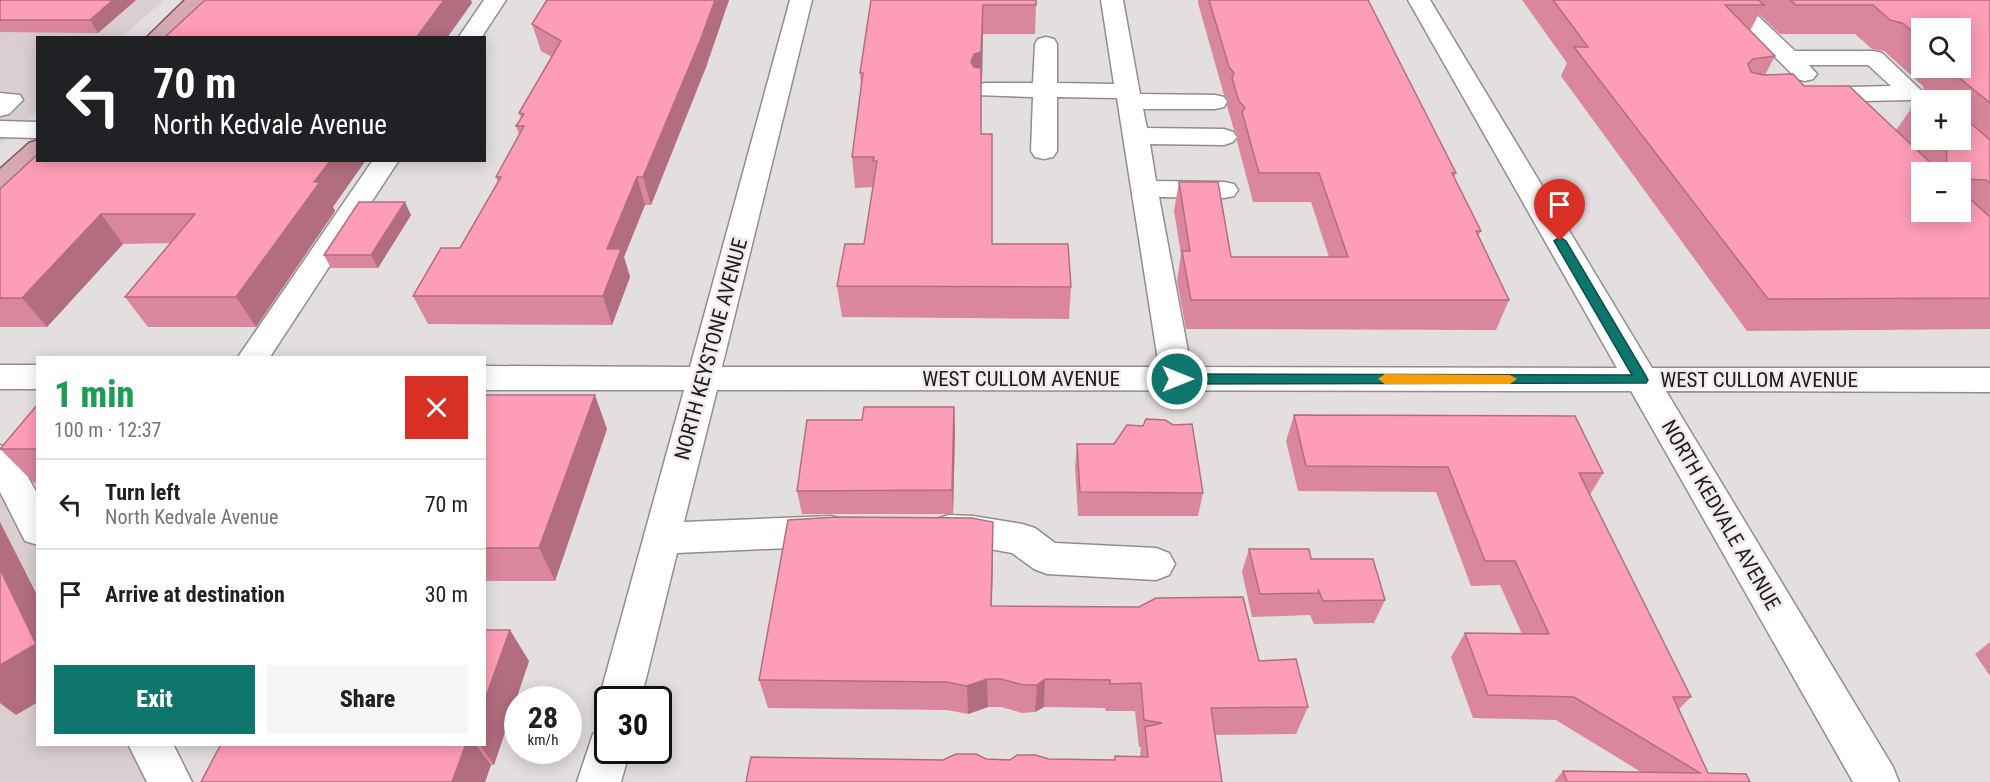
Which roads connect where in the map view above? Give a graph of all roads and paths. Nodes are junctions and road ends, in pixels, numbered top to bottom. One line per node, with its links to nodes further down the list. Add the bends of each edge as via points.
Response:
1 (198, 0): 7 (main road)
2 (495, 0): 8 (street)
3 (801, 0): 34 (street, NORTH KEYSTONE AVENUE)
4 (1112, 0): 15 (street)
5 (1419, 0): 36 (street, NORTH KEDVALE AVENUE)
6 (1729, 0): 10 (street)
7 (159, 36)
8 (470, 36)
9 (1046, 44): 12 (street)
10 (1789, 58): 13 (street); 13 (street, via 1874,58 1912,93)
11 (985, 90): 12 (street)
12 (1046, 90): 15 (street); 25 (street)
13 (1826, 94): 14 (street); 19 (street)
14 (1791, 95)
15 (1129, 96): 17 (street); 22 (street)
16 (0, 100): 18 (street, via 11,100)
17 (1215, 102)
18 (0, 109)
19 (1850, 118)
20 (0, 129): 21 (street)
21 (36, 130)
22 (1136, 136): 23 (street); 28 (street)
23 (1224, 137)
24 (36, 150): 27 (main road)
25 (1044, 151)
26 (385, 162): 30 (street)
27 (0, 183)
28 (1144, 189): 29 (street); 35 (street)
29 (1224, 190)
30 (255, 356)
31 (0, 377): 32 (street)
32 (36, 378)
33 (486, 378): 34 (street, WEST CULLOM AVENUE)
34 (703, 378): 35 (street, WEST CULLOM AVENUE); 42 (street, NORTH KEYSTONE AVENUE)
35 (1177, 379): 36 (street, WEST CULLOM AVENUE)
36 (1642, 380): 37 (street, WEST CULLOM AVENUE); 49 (street, NORTH KEDVALE AVENUE)
37 (1990, 380)
38 (0, 458): 39 (street)
39 (36, 526)
40 (865, 530): 42 (street)
41 (913, 530): 43 (street, via 973,531 1022,539 1047,558)
42 (662, 538): 44 (street, NORTH KEYSTONE AVENUE)
43 (1156, 564)
44 (623, 686)
45 (151, 746): 47 (street)
46 (604, 764): 48 (street)
47 (170, 782)
48 (599, 782)
49 (1877, 782)

